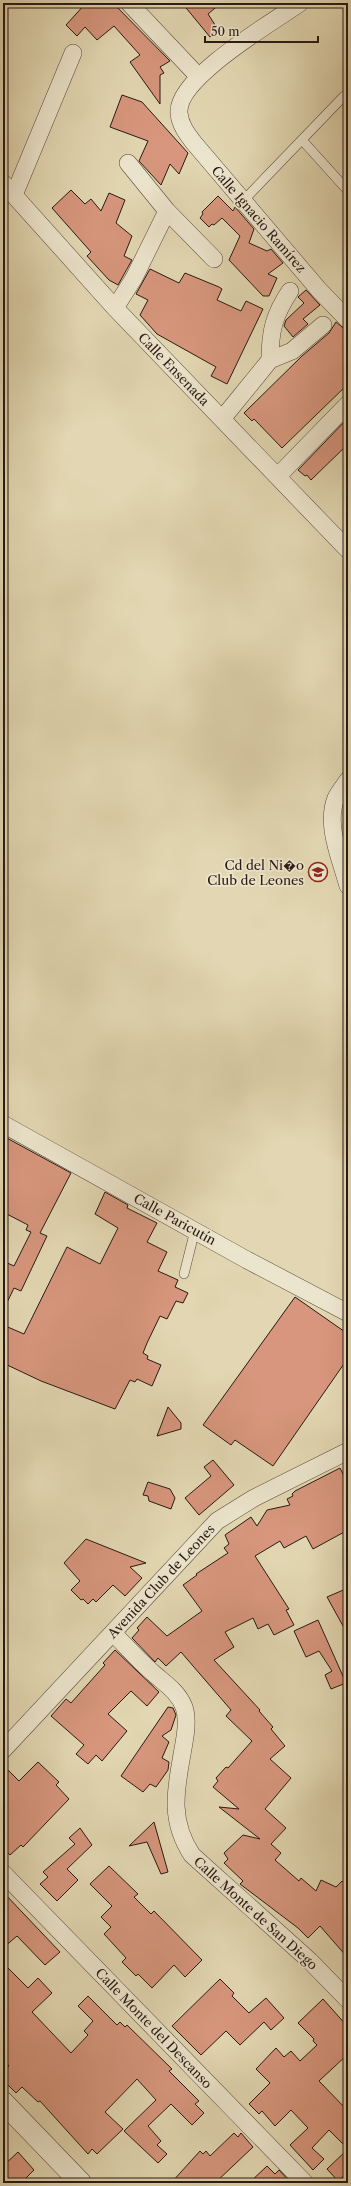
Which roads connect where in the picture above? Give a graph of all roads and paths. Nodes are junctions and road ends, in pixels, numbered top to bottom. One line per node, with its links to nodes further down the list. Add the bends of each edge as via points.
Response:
1 (129, 3): 4 (street)
2 (300, 3): 4 (street)
3 (73, 52): 8 (street)
4 (198, 76): 10 (street, Calle Ignacio Ramírez, via 182,98 179,112 182,126)
5 (344, 96): 6 (lane)
6 (302, 140): 9 (lane); 10 (lane)
7 (128, 163): 11 (street)
8 (8, 189): 14 (street, Calle Ensenada)
9 (348, 191)
10 (243, 200): 15 (street, Calle Ignacio Ramírez, via 319,290)
11 (167, 211): 12 (street); 14 (street)
12 (214, 259)
13 (290, 291): 17 (street, via 277,312 270,336)
14 (116, 308): 19 (street, Calle Ensenada)
15 (348, 320)
16 (323, 325): 17 (street, via 292,351)
17 (270, 360): 19 (street)
18 (348, 404): 20 (street)
19 (222, 419): 20 (street, Calle Ensenada)
20 (278, 476): 21 (street, Calle Ensenada)
21 (348, 550)
22 (348, 780): 23 (street, via 336,798 332,817 335,839)
23 (348, 886)
24 (3, 1124): 25 (street, Calle Paricutín)
25 (195, 1230): 26 (lane); 27 (street, Calle Paricutín)
26 (184, 1274)
27 (348, 1313)
28 (348, 1451): 29 (street, Avenida Club de Leones, via 254,1498 218,1521)
29 (113, 1633): 30 (street, Avenida Club de Leones); 32 (street, Calle Monte de San Diego, via 175,1692 185,1708 185,1735 176,1808 182,1840 192,1855 310,1961)
30 (3, 1750)
31 (3, 1873): 35 (street, Calle Monte del Descanso)
32 (348, 2000)
33 (3, 2102): 34 (street)
34 (81, 2183)
35 (305, 2183)

